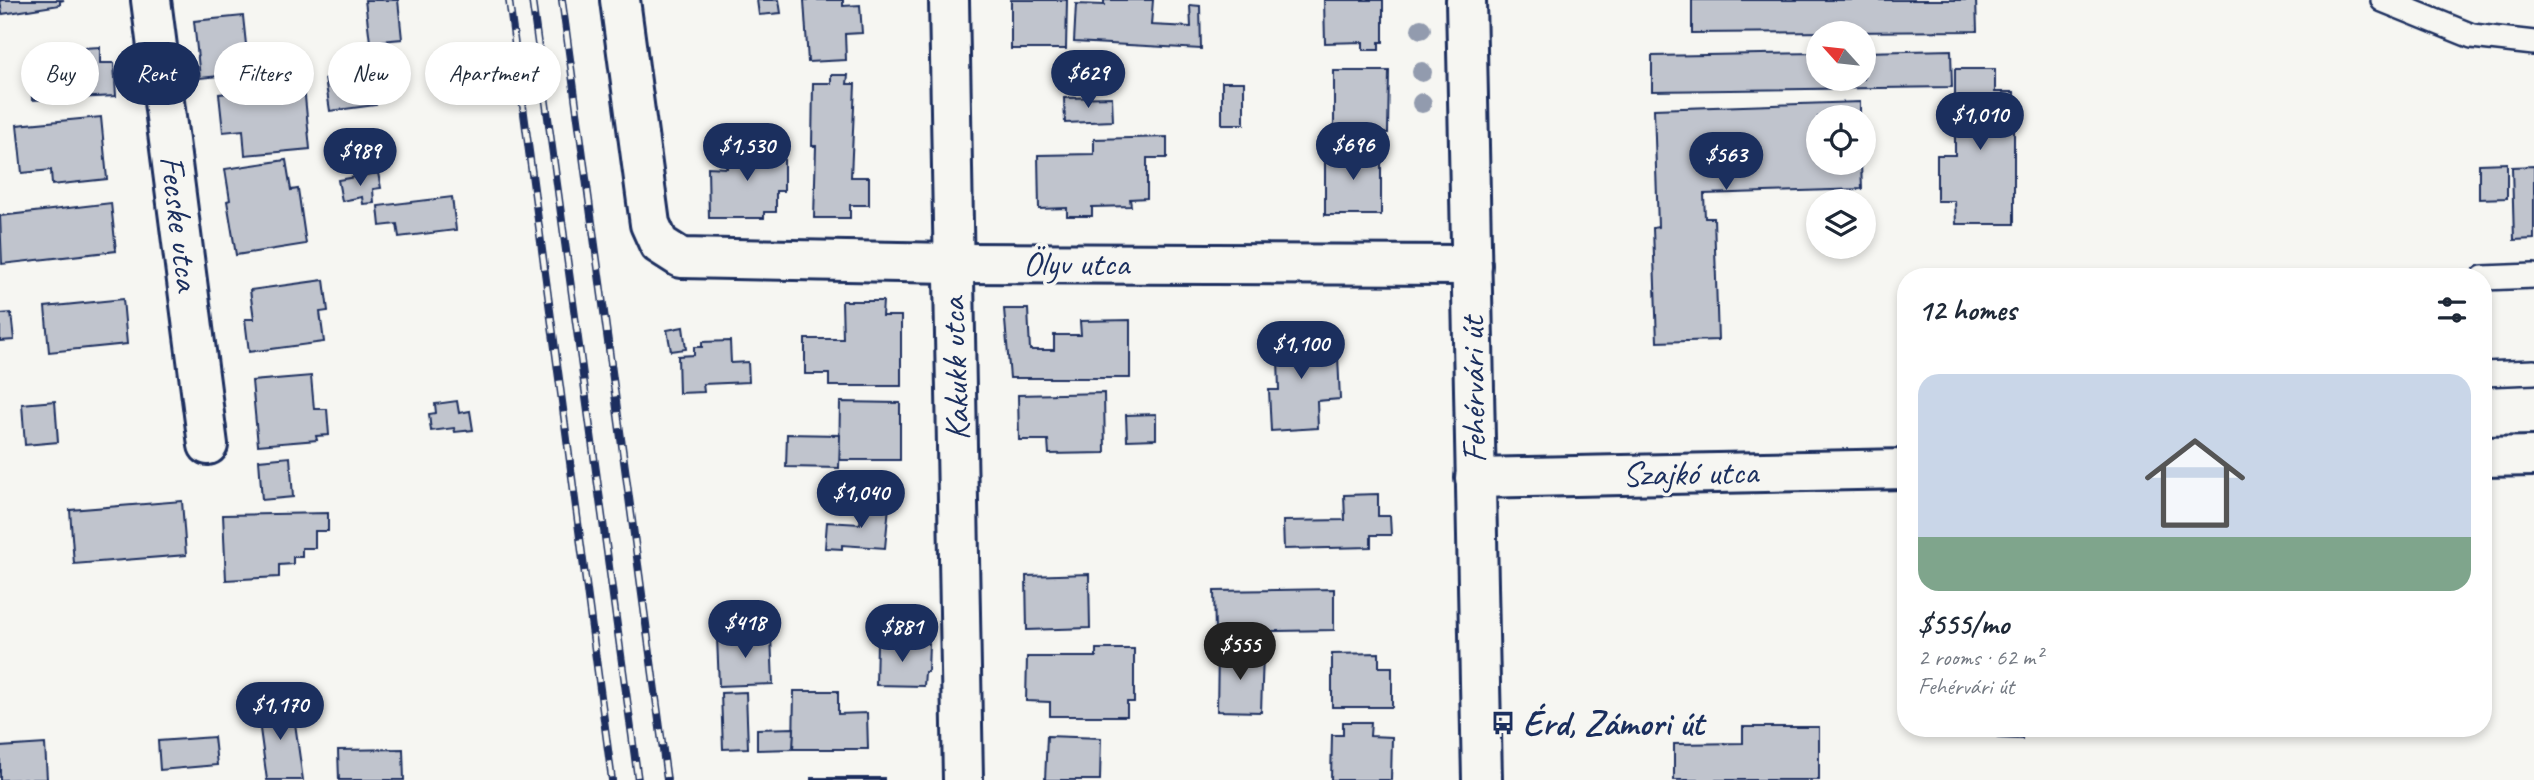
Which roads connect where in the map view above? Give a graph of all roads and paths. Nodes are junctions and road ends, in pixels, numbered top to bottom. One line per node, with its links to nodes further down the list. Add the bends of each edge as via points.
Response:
1 (151, 0): 13 (street, Fecske utca)
2 (620, 0): 7 (street, Ölyv utca, via 650,224 659,244 681,258)
3 (949, 0): 7 (street, Kakukk utca)
4 (1466, 0): 8 (street, Fehérvári út)
5 (2383, 0): 6 (lane, via 2472,36)
6 (2534, 43)
7 (952, 263): 8 (street, Ölyv utca); 18 (street, Kakukk utca)
8 (1472, 265): 17 (street, Fehérvári út)
9 (2534, 276): 10 (lane)
10 (2492, 278)
11 (2534, 372): 12 (lane)
12 (2492, 374)
13 (208, 446)
14 (2534, 456): 15 (street)
15 (2492, 457)
16 (1897, 468): 17 (street, Szajkó utca)
17 (1475, 478): 19 (street, Fehérvári út)
18 (963, 780)
19 (1482, 780)

